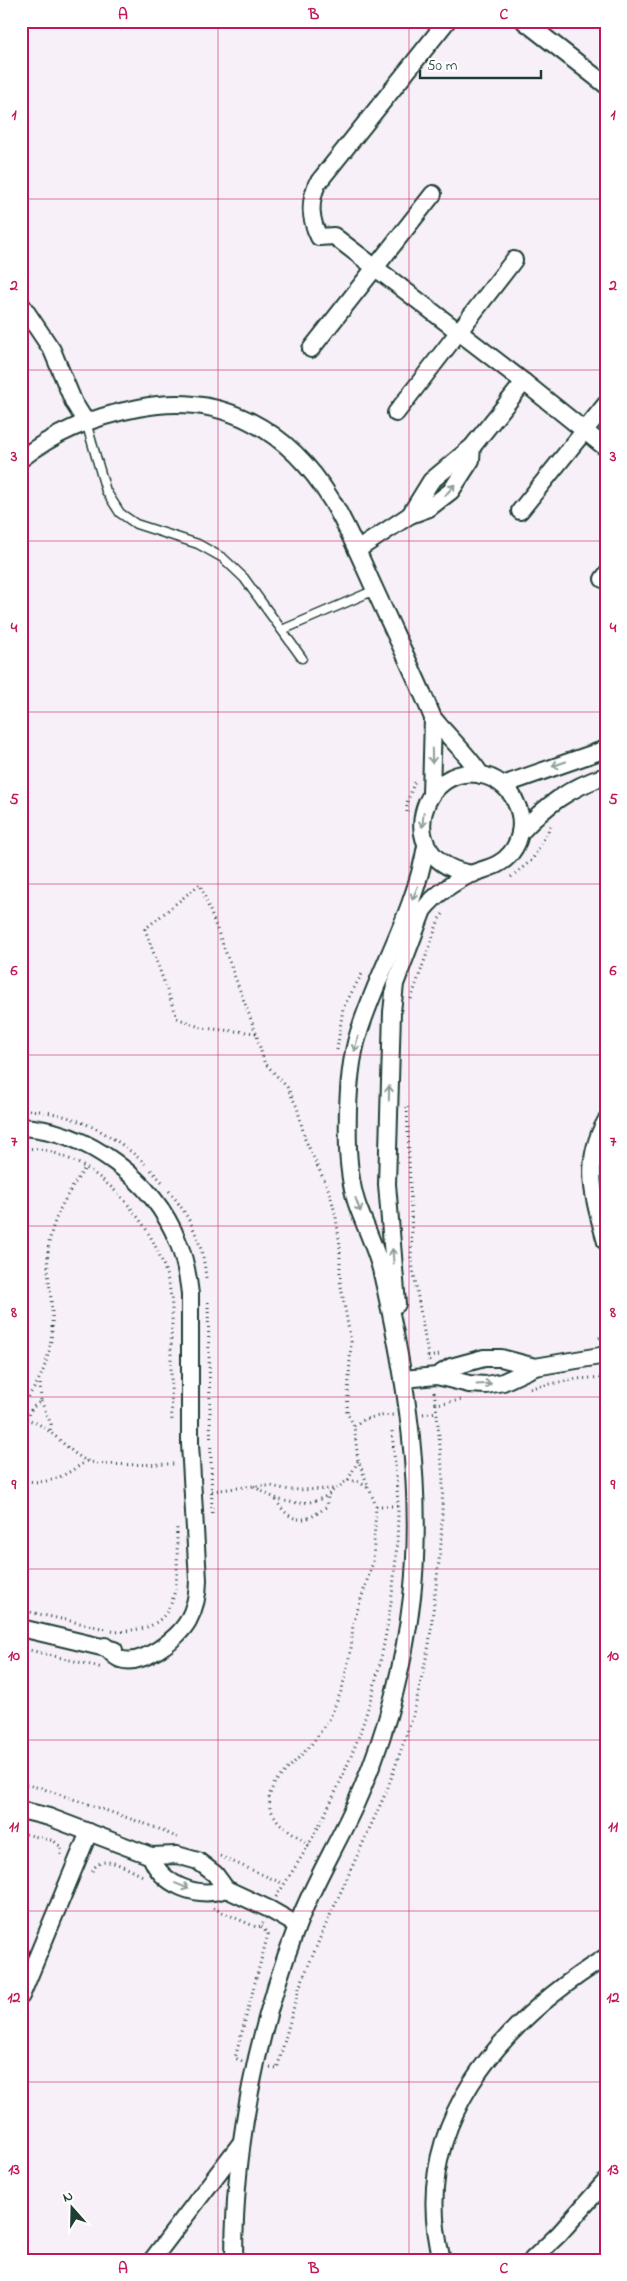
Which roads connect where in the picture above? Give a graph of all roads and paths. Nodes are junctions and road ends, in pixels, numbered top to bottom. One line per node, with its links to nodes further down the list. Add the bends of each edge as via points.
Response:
1 (447, 21): 6 (street, via 324,174 310,184 302,199 301,215 307,231 318,242 334,236)
2 (524, 21): 3 (street)
3 (606, 85)
4 (433, 194): 6 (street)
5 (514, 260): 8 (street)
6 (375, 268): 8 (street); 9 (street)
7 (21, 304): 13 (street, via 52,350 74,403)
8 (458, 333): 10 (street); 12 (street)
9 (311, 349)
10 (524, 382): 14 (street); 15 (street)
11 (606, 404): 14 (street)
12 (396, 413)
13 (86, 422): 17 (street); 20 (street, via 169,403 218,408 249,420 281,441 307,465 334,503); 22 (lane, via 106,491 120,513 136,524 198,544 223,558 244,578)
14 (584, 431): 16 (street); 18 (street)
15 (472, 447): 19 (street, via 431,481); 19 (street, one-way to 15, via 429,508 452,491 471,460)
16 (606, 448)
17 (21, 459)
18 (520, 511)
19 (410, 515): 20 (street)
20 (357, 550): 21 (street)
21 (375, 590): 22 (lane); 24 (street)
22 (282, 630): 23 (lane)
23 (302, 658)
24 (433, 718): 26 (street); 29 (street, one-way to 29)
25 (606, 749): 28 (street, one-way to 28)
26 (481, 775): 28 (street); 29 (street, via 458,776)
27 (606, 776): 31 (street, via 563,795)
28 (503, 785): 31 (street, via 520,812)
29 (431, 795): 32 (street, one-way to 32, via 422,825)
30 (556, 819): 34 (path, via 532,860)
31 (520, 833): 33 (street, via 511,854 503,861)
32 (426, 846): 33 (street, via 441,862); 36 (street, one-way to 36)
33 (473, 874): 36 (street, via 436,896 423,910)
34 (506, 879)
35 (445, 911): 38 (path, via 439,919)
36 (402, 944): 53 (street, one-way to 36, via 387,1165 393,998); 53 (street, one-way to 53, via 364,1018 355,1047 348,1139 354,1196 378,1258)
37 (364, 969): 40 (path, via 344,1008)
38 (408, 1006)
39 (256, 1034): 39 (path, via 202,1028 177,1018 144,929 200,884); 48 (path, via 264,1062 287,1087 297,1107 305,1139)
40 (336, 1053)
41 (407, 1106): 55 (path, via 411,1257)
42 (21, 1110): 50 (path, via 46,1111 75,1119 131,1150 186,1213 204,1260)
43 (606, 1120): 49 (street, via 596,1140 590,1174)
44 (21, 1127): 84 (street, via 67,1137 109,1158 149,1195 178,1240 190,1294 190,1444 196,1554 183,1614 171,1632 150,1646 125,1654 105,1646)
45 (21, 1148): 46 (path, via 44,1150)
46 (85, 1168): 56 (path, via 68,1193 48,1245 52,1336); 64 (path, via 126,1202 162,1258 172,1299)
47 (333, 1182): 48 (path)
48 (327, 1185): 67 (path, via 336,1217 340,1281 349,1322 347,1412 354,1426)
49 (606, 1242)
50 (206, 1280)
51 (207, 1299): 76 (path)
52 (606, 1355): 54 (street)
53 (400, 1356): 57 (street)
54 (535, 1367): 55 (street, one-way to 54, via 486,1385 518,1376); 55 (street, via 501,1358 484,1358 451,1367)
55 (434, 1376): 57 (street); 60 (path)
56 (40, 1379): 58 (path); 59 (path)
57 (403, 1379): 101 (street, via 414,1490 415,1543 412,1596 403,1649 375,1758)
58 (41, 1401): 63 (path); 65 (path, via 51,1424)
59 (21, 1404)
60 (436, 1404)
61 (390, 1406): 80 (path)
62 (21, 1418): 63 (path)
63 (26, 1418): 65 (path)
64 (173, 1426)
65 (50, 1432): 68 (path)
66 (174, 1455): 69 (path)
67 (358, 1460): 72 (path); 74 (path)
68 (87, 1461): 69 (path); 71 (path, via 45,1483)
69 (174, 1464): 70 (path)
70 (175, 1473)
71 (21, 1480)
72 (348, 1480): 74 (path); 75 (path)
73 (254, 1486): 75 (path, via 290,1490); 76 (path); 78 (path)
74 (368, 1488): 79 (path)
75 (336, 1489): 77 (path)
76 (212, 1491): 81 (path)
77 (328, 1494): 78 (path, via 297,1502); 78 (path, via 327,1506 315,1516 299,1520 283,1512)
78 (275, 1499)
79 (376, 1506): 80 (path); 92 (path, via 373,1562 354,1624 342,1689 329,1720 311,1746 275,1782 269,1796 270,1809 279,1823)
80 (398, 1506): 92 (path, via 390,1607 376,1676 347,1766)
81 (212, 1519)
82 (177, 1525): 83 (path, via 178,1576 171,1604 158,1623 117,1632)
83 (21, 1610)
84 (21, 1628)
85 (21, 1648): 86 (path)
86 (112, 1670)
87 (21, 1784): 91 (path, via 42,1788)
88 (21, 1810): 89 (street)
89 (89, 1832): 94 (street); 95 (street)
90 (21, 1833): 95 (path, via 54,1841 60,1846 60,1858)
91 (184, 1840)
92 (309, 1845): 97 (path)
93 (211, 1852): 97 (path)
94 (151, 1856): 98 (street, via 167,1854 193,1859 207,1867); 98 (street, one-way to 98, via 158,1872 175,1884 204,1892)
95 (75, 1866): 96 (path, via 92,1871 94,1866 103,1862 113,1863); 103 (street)
96 (149, 1879)
97 (284, 1884): 100 (path)
98 (226, 1889): 100 (street)
99 (211, 1907): 100 (path, via 256,1927 262,1926)
100 (269, 1909): 101 (street)
101 (297, 1926): 104 (street, via 263,2027)
102 (606, 1957): 108 (street, via 570,1981 515,2030 483,2067 459,2103 444,2136 436,2172 434,2209)
103 (21, 1996)
104 (241, 2143): 106 (street); 107 (street)
105 (606, 2181): 109 (street)
106 (152, 2260)
107 (234, 2260)
108 (442, 2260)
109 (532, 2260)

